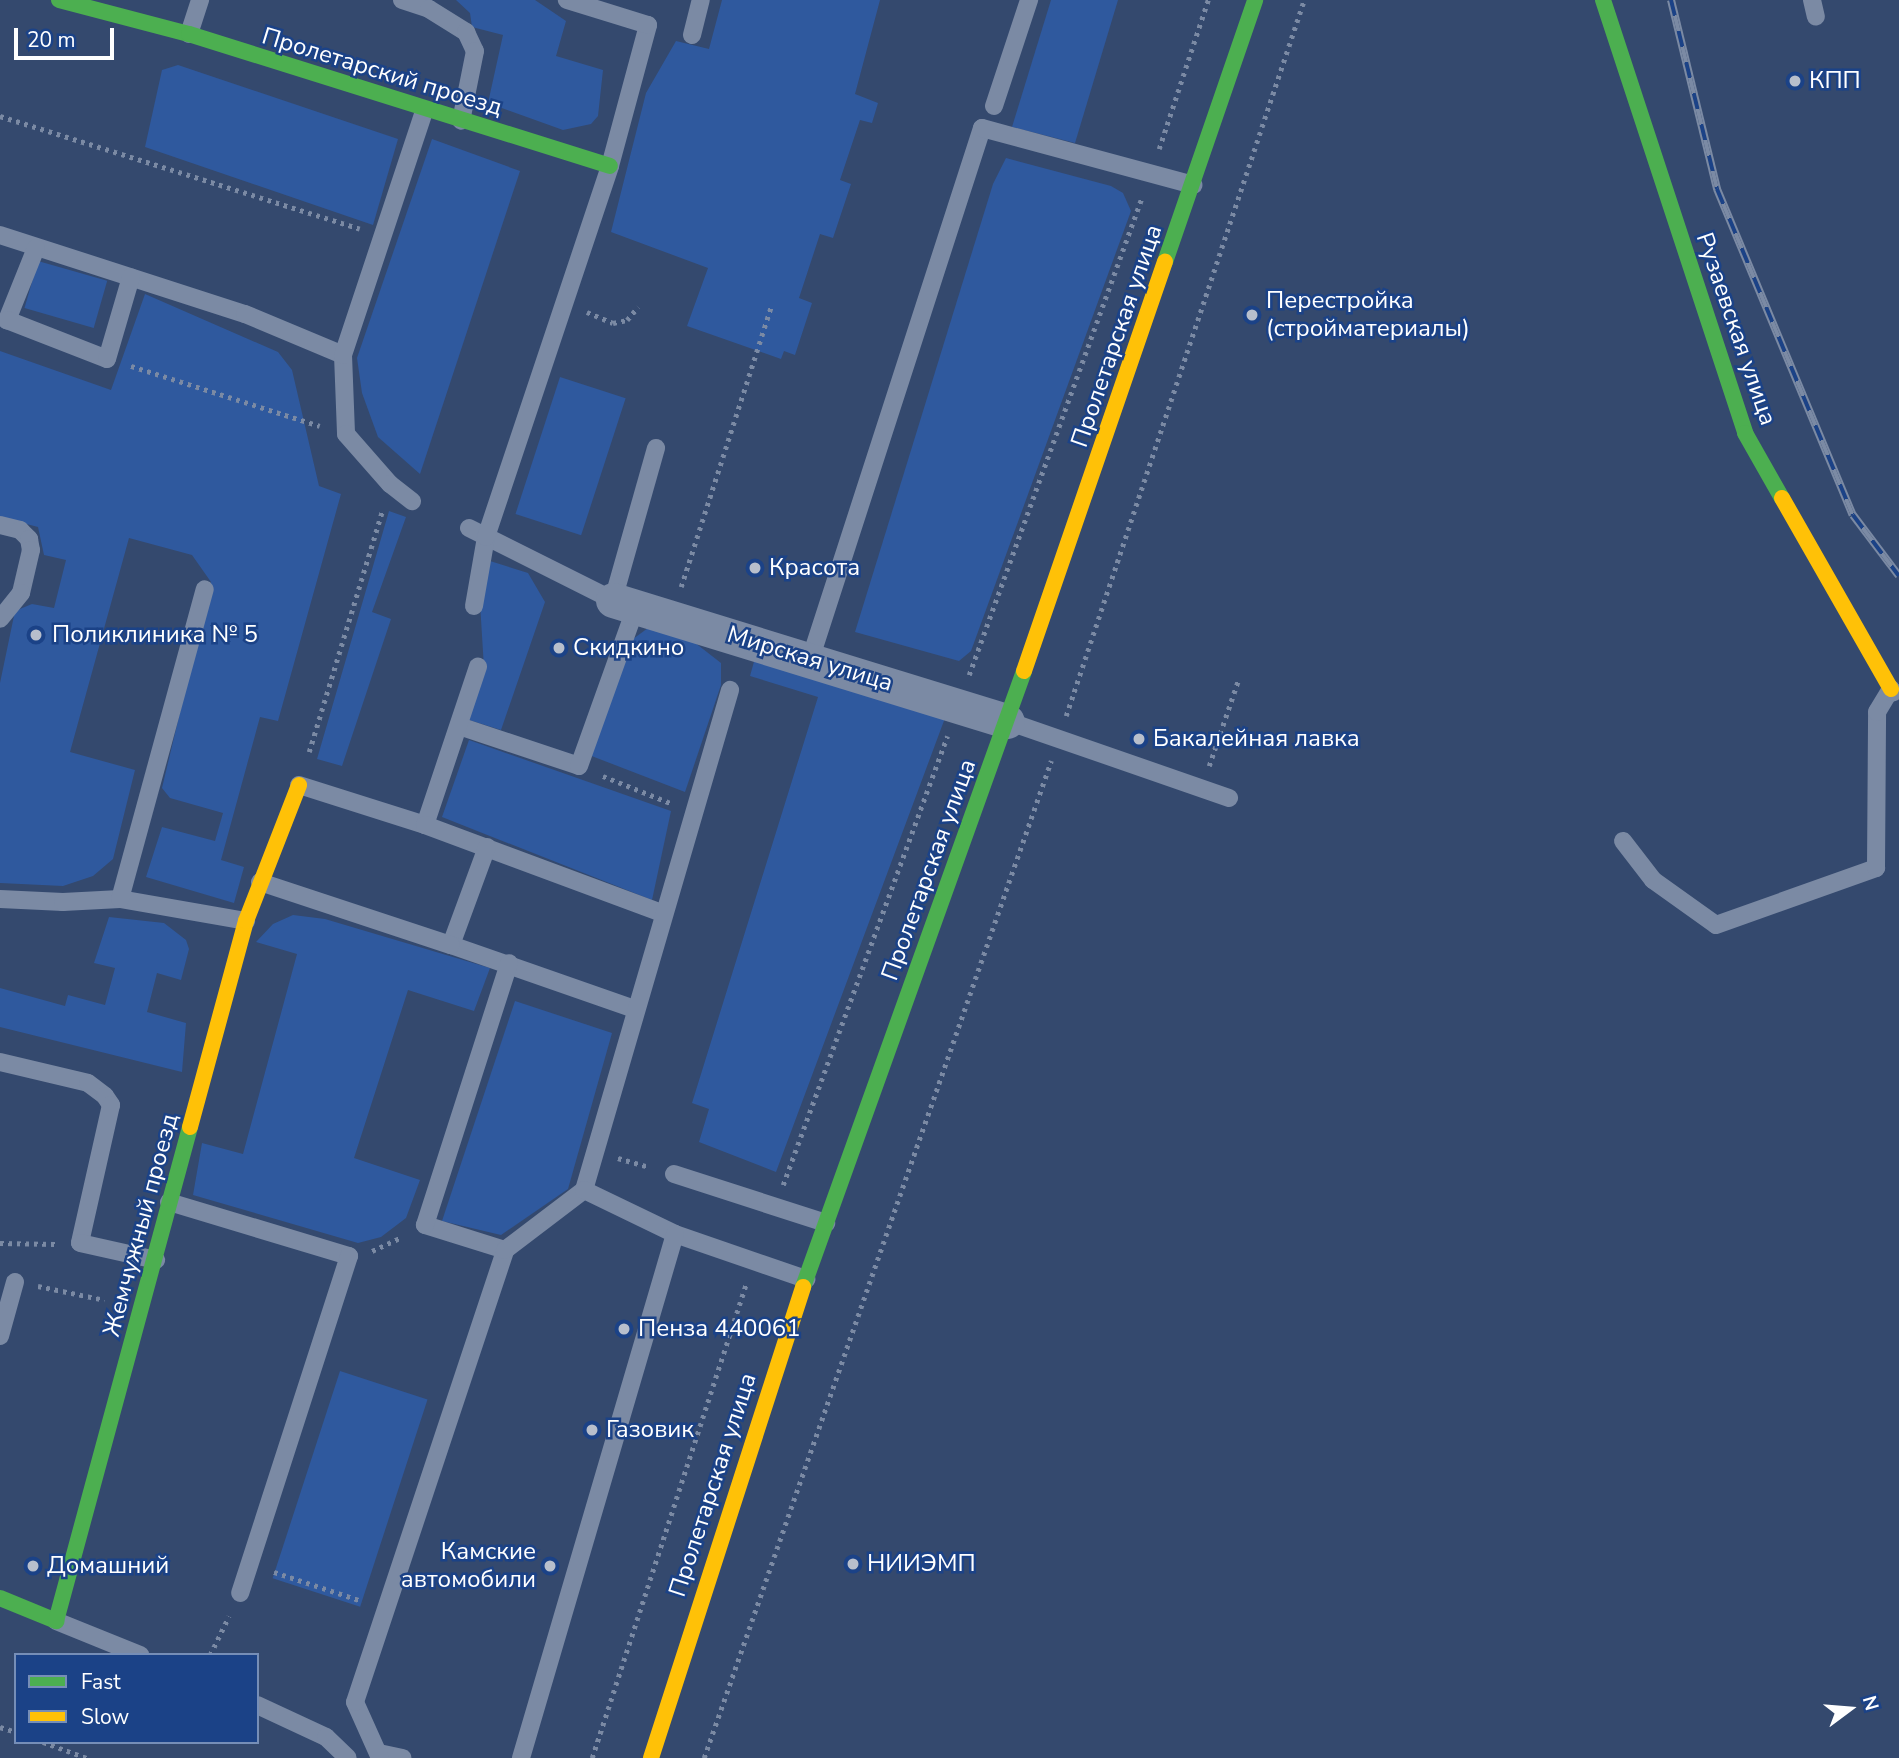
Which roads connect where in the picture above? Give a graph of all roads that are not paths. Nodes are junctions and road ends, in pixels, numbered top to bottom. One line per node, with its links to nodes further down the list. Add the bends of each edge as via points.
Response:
1 (59, 0): 9 (street, Пролетарский проезд)
2 (200, 0): 9 (lane)
3 (402, 0): 13 (lane, via 429,9 466,32 475,51)
4 (567, 0): 14 (lane, via 648,25)
5 (701, 0): 10 (lane)
6 (1029, 0): 11 (lane)
7 (1255, 0): 15 (street, Пролетарская улица)
8 (1604, 0): 32 (street, Рузаевская улица, via 1745,433)
9 (189, 34): 12 (street, Пролетарский проезд)
10 (692, 34)
11 (994, 106)
12 (424, 111): 13 (street, Пролетарский проезд); 19 (lane)
13 (461, 121): 14 (street, Пролетарский проезд)
14 (610, 166): 24 (lane)
15 (1193, 185): 29 (lane, via 982,128); 33 (street, Пролетарская улица)
16 (0, 235): 17 (lane)
17 (36, 248): 18 (lane); 18 (lane, via 7,320 107,359)
18 (131, 277): 19 (lane, via 245,314)
19 (343, 355): 21 (lane, via 346,433 390,484)
20 (656, 448): 26 (lane)
21 (412, 501)
22 (0, 524): 28 (lane, via 20,530 29,539 31,550 21,593)
23 (469, 528): 24 (lane)
24 (486, 537): 26 (lane); 27 (lane)
25 (205, 589): 42 (lane)
26 (624, 603): 29 (street, Мирская улица); 34 (lane, via 579,766)
27 (474, 606)
28 (0, 619)
29 (810, 660): 33 (street, Мирская улица)
30 (478, 667): 34 (lane)
31 (730, 690): 43 (lane)
32 (1895, 695): 38 (lane, via 1877,712 1876,868 1716,925 1653,880)
33 (1007, 721): 36 (lane); 52 (street, Пролетарская улица)
34 (459, 726): 37 (lane)
35 (299, 785): 37 (lane); 40 (street, Жемчужный проезд)
36 (1229, 798)
37 (425, 825): 39 (lane)
38 (1623, 841)
39 (487, 846): 43 (lane); 45 (lane)
40 (260, 882): 44 (street, Жемчужный проезд); 45 (lane)
41 (0, 899): 42 (lane)
42 (120, 899): 44 (lane)
43 (662, 913): 47 (lane)
44 (246, 921): 51 (street, Жемчужный проезд)
45 (451, 945): 46 (lane)
46 (509, 962): 47 (lane); 54 (lane, via 425,1225)
47 (635, 1009): 50 (lane)
48 (0, 1062): 55 (lane, via 88,1083 111,1105 80,1243)
49 (674, 1174): 52 (lane)
50 (584, 1190): 53 (lane); 54 (lane)
51 (169, 1202): 55 (street, Жемчужный проезд); 59 (lane, via 349,1256)
52 (826, 1223): 56 (street, Пролетарская улица)
53 (675, 1234): 56 (lane); 67 (lane)
54 (505, 1250): 64 (lane, via 355,1702)
55 (156, 1260): 61 (street, Жемчужный проезд)
56 (806, 1279): 68 (street, Пролетарская улица)
57 (15, 1282): 58 (lane)
58 (0, 1336)
59 (240, 1593)
60 (0, 1598): 61 (street)
61 (56, 1621): 62 (lane)
62 (135, 1653)
63 (259, 1706): 65 (lane, via 326,1737)
64 (380, 1756): 66 (lane)
65 (348, 1758)
66 (402, 1758)
67 (521, 1758)
68 (651, 1758)

